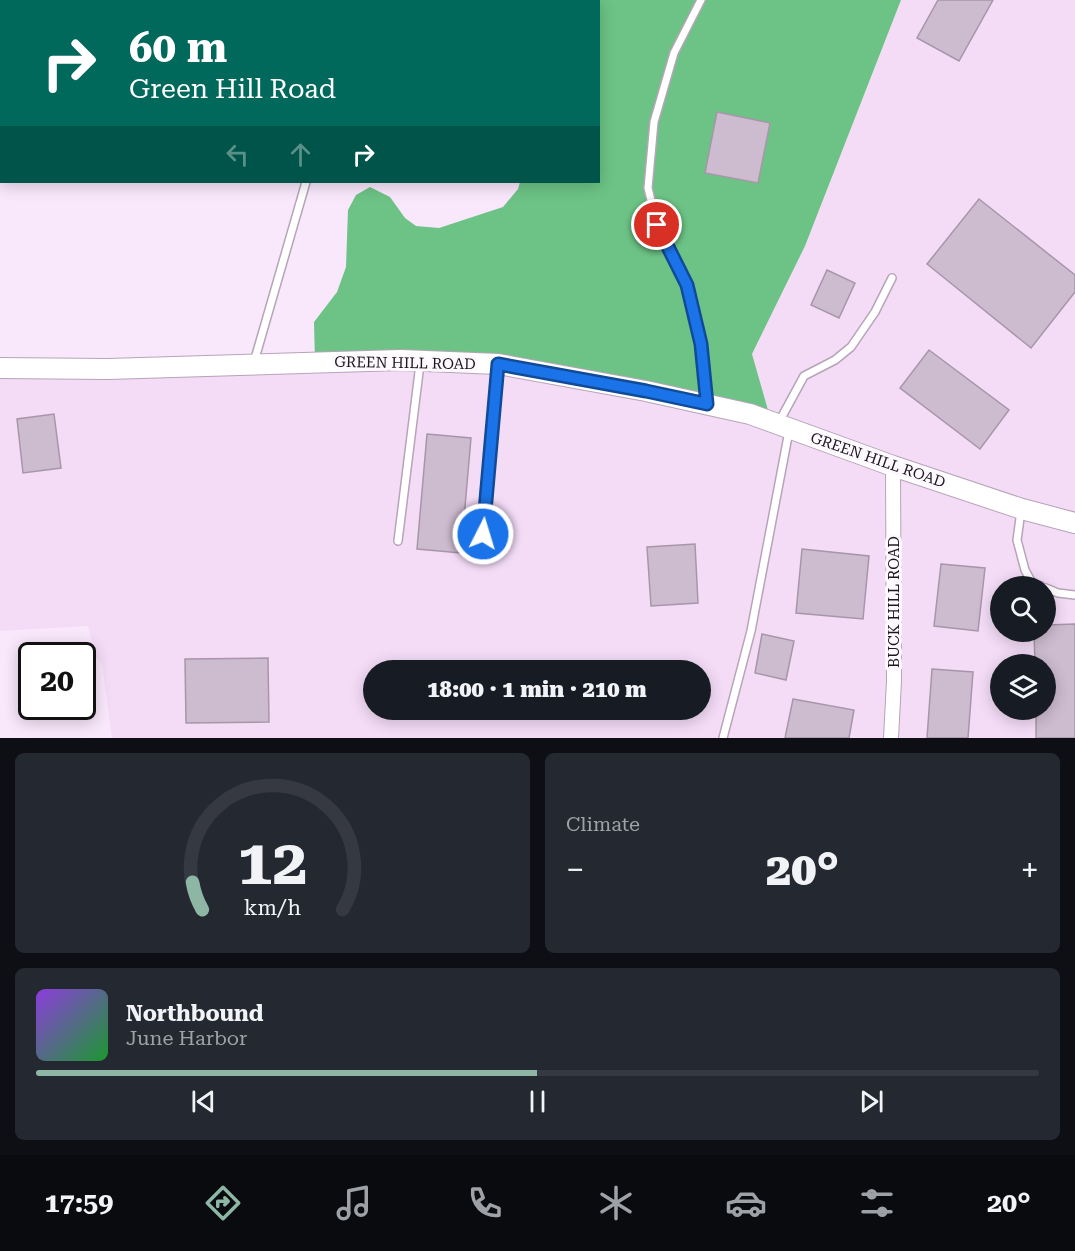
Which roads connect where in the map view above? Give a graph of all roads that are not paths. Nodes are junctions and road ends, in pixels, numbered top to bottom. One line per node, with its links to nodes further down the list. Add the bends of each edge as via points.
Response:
1 (701, 0): 8 (lane, via 674,53 654,122 648,188 657,225 687,285 701,344)
2 (306, 183): 5 (lane)
3 (892, 278): 9 (lane, via 851,347 804,376)
4 (420, 361): 5 (main road, GREEN HILL ROAD); 6 (main road, GREEN HILL ROAD); 14 (lane)
5 (253, 364): 7 (main road, GREEN HILL ROAD)
6 (498, 364): 8 (main road, GREEN HILL ROAD); 13 (lane)
7 (0, 368)
8 (707, 404): 9 (main road, GREEN HILL ROAD)
9 (784, 426): 10 (main road, GREEN HILL ROAD); 18 (lane, via 751,631)
10 (893, 466): 11 (main road, GREEN HILL ROAD); 19 (street, BUCK HILL ROAD)
11 (1022, 508): 12 (main road, GREEN HILL ROAD); 15 (lane, via 1017,540)
12 (1075, 523)
13 (483, 534)
14 (398, 541)
15 (1028, 576)
16 (1056, 592): 17 (lane)
17 (1075, 595)
18 (723, 738)
19 (891, 738)

